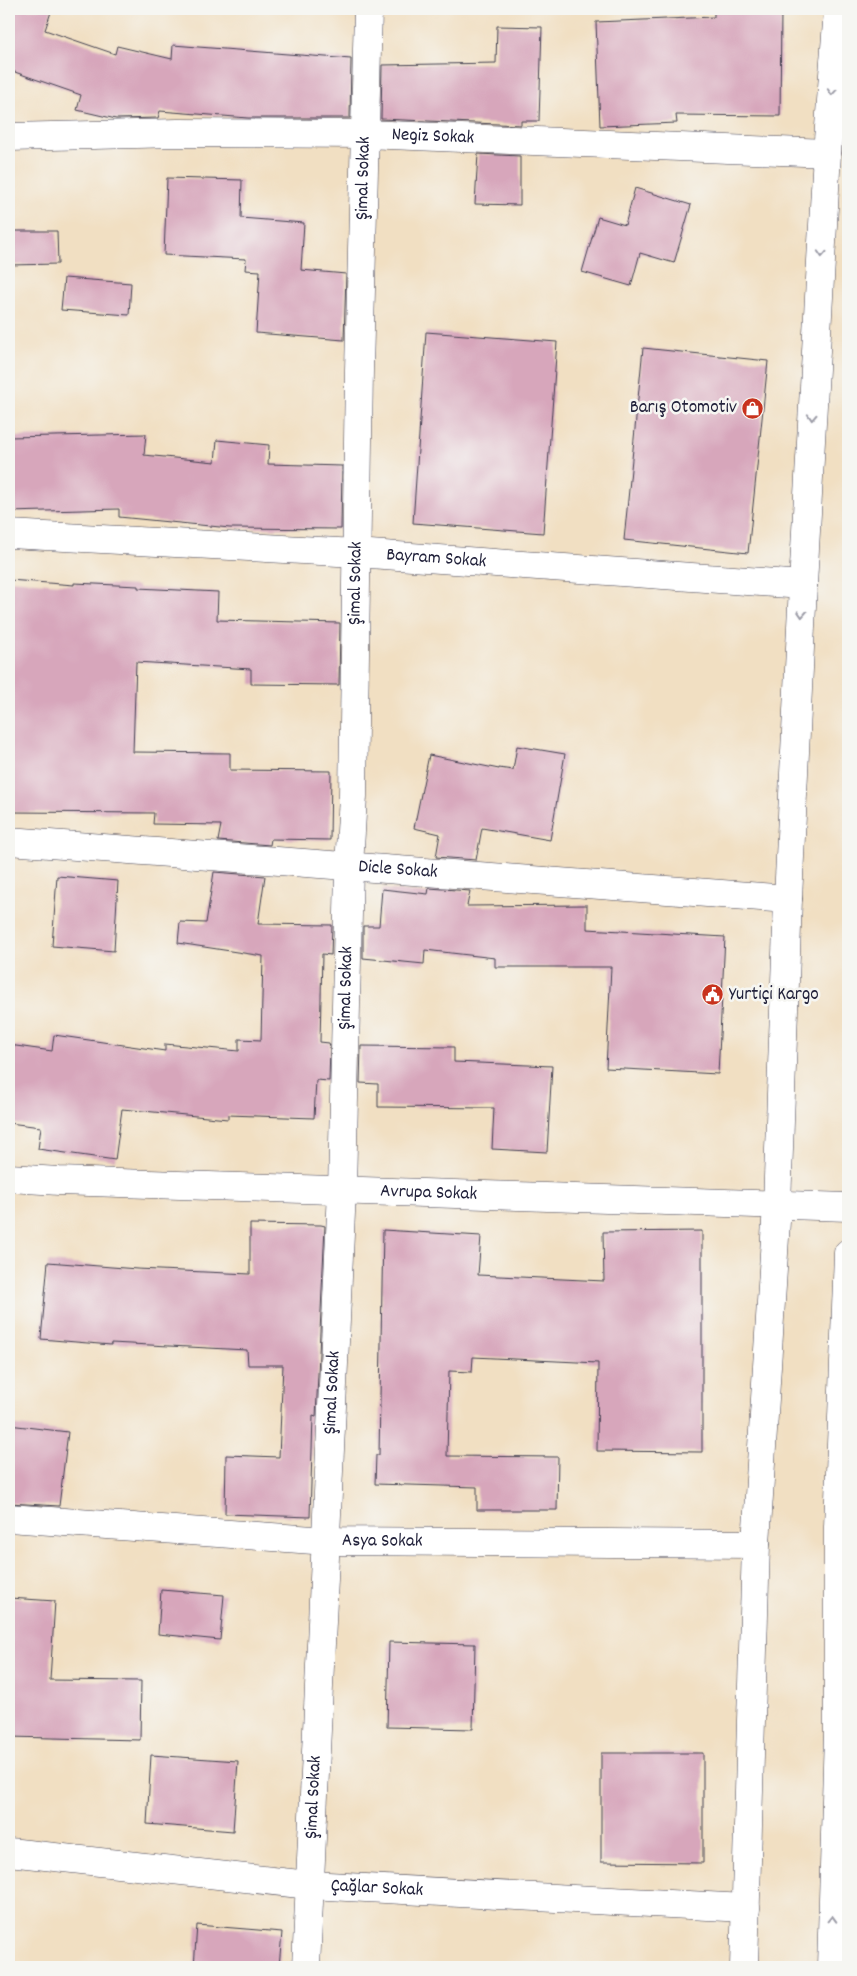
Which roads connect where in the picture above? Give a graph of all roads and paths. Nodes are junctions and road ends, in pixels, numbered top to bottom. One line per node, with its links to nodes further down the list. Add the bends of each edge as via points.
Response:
1 (368, 9): 3 (street, Şimal Sokak)
2 (838, 9): 5 (street, one-way to 5)
3 (365, 134): 4 (street, Negiz Sokak, via 178,133); 5 (street, Negiz Sokak); 7 (street, Şimal Sokak)
4 (9, 137)
5 (827, 154): 8 (street, one-way to 8)
6 (9, 534): 7 (street, Bayram Sokak)
7 (356, 553): 8 (street, Bayram Sokak); 10 (street, Şimal Sokak)
8 (803, 585): 11 (street, one-way to 11)
9 (9, 841): 10 (street, Dicle Sokak)
10 (349, 868): 11 (street, Dicle Sokak); 13 (street, Şimal Sokak)
11 (788, 899): 14 (street)
12 (9, 1178): 13 (street, Avrupa Sokak)
13 (342, 1191): 14 (street, Avrupa Sokak); 18 (street, Şimal Sokak)
14 (777, 1205): 15 (street, Avrupa Sokak); 19 (street)
15 (848, 1207)
16 (848, 1253): 20 (street, via 838,1527)
17 (9, 1518): 18 (street, Asya Sokak)
18 (327, 1541): 19 (street, Asya Sokak); 22 (street, Şimal Sokak)
19 (756, 1544): 23 (street)
20 (843, 1734): 26 (street, one-way to 20)
21 (9, 1852): 22 (street, Çağlar Sokak)
22 (309, 1885): 23 (street, Çağlar Sokak); 24 (street, Şimal Sokak)
23 (746, 1908): 25 (street)
24 (306, 1967)
25 (744, 1967)
26 (831, 1967)

